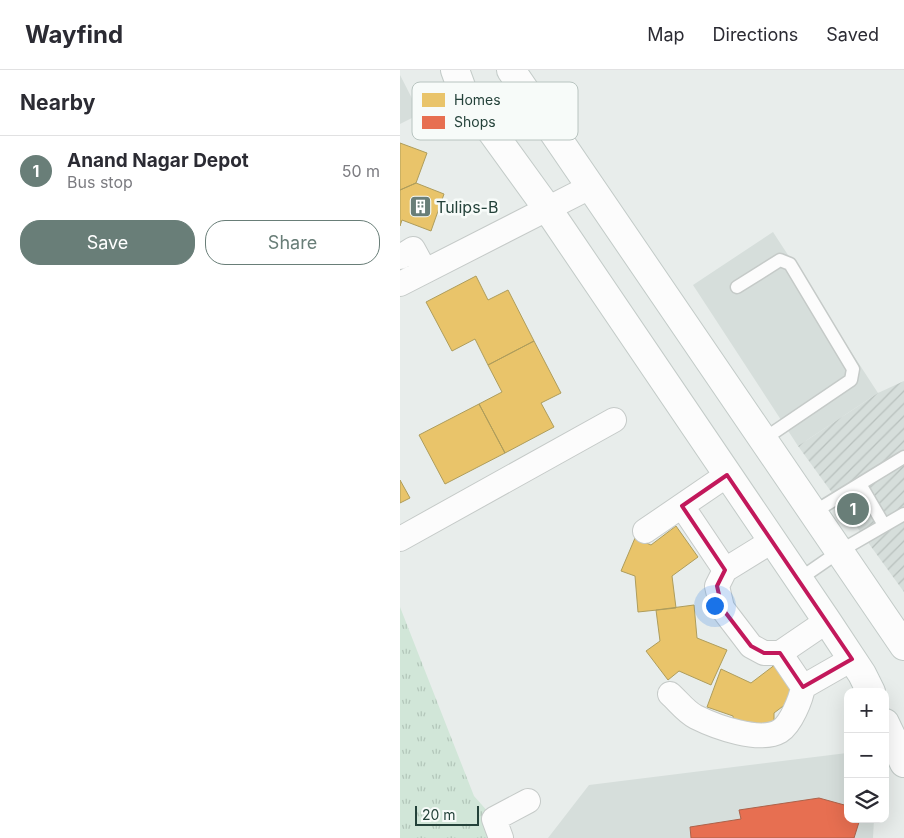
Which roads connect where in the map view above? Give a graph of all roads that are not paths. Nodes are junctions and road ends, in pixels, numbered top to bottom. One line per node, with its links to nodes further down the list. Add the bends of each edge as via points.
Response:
1 (455, 70): 3 (main road)
2 (511, 70): 4 (main road)
3 (460, 82)
4 (519, 82)
5 (498, 140): 8 (main road)
6 (560, 140): 7 (main road)
7 (592, 186): 8 (street); 14 (main road)
8 (547, 208): 10 (street); 16 (main road)
9 (501, 215): 10 (street)
10 (415, 262): 11 (street)
11 (400, 284)
12 (737, 287): 14 (lane, via 780,260 790,264 853,369 851,380)
13 (614, 420): 23 (street)
14 (764, 439): 19 (main road)
15 (904, 457): 17 (lane)
16 (727, 475): 18 (street); 24 (main road)
17 (860, 484): 19 (lane); 21 (lane)
18 (682, 506): 22 (street); 26 (street)
19 (814, 512): 25 (main road)
20 (904, 514): 21 (lane)
21 (884, 525): 25 (lane)
22 (645, 531)
23 (400, 539)
24 (772, 541): 26 (street); 27 (main road)
25 (840, 551): 27 (lane); 29 (main road)
26 (725, 570): 30 (street, via 717,586 722,608 751,646 764,653)
27 (798, 580): 28 (main road)
28 (827, 621): 30 (street); 31 (main road)
29 (900, 633)
30 (780, 653): 32 (street)
31 (852, 659): 32 (street); 33 (main road)
32 (803, 687): 34 (street, via 801,700 782,730 773,734 735,733 694,716)
33 (868, 688)
34 (670, 694)
35 (889, 731): 36 (main road)
36 (904, 763)
37 (528, 801): 38 (street, via 494,819)
38 (501, 838)

